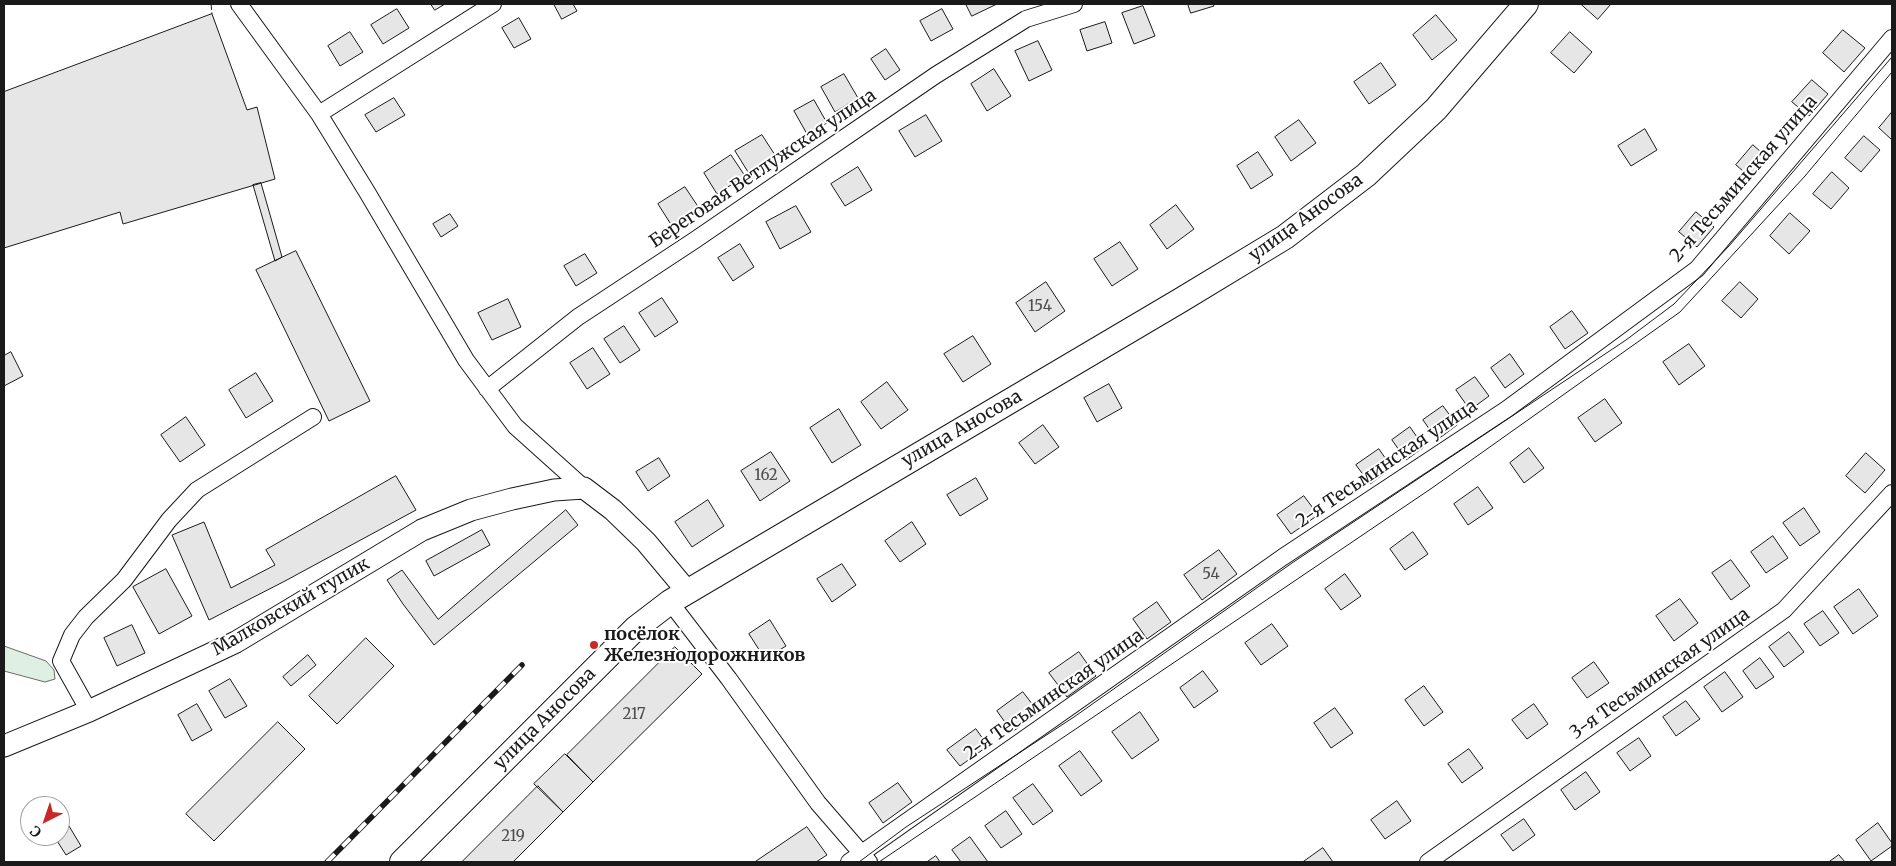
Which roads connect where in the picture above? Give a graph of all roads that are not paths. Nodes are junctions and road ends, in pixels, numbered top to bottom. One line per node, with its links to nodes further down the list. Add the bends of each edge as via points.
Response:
1 (239, 4): 6 (street)
2 (493, 4): 6 (street)
3 (1074, 4): 7 (street, Береговая Ветлужская улица, via 1026,19 936,75 578,317)
4 (1526, 4): 11 (main road, улица Аносова, via 1436,109 1366,175 1285,237)
5 (1892, 38): 14 (street, 2-я Тесьминская улица, via 1698,269 1507,409 1283,557)
6 (320, 114): 7 (street, via 466,360)
7 (487, 389): 9 (street, via 515,426)
8 (313, 417): 12 (street, via 197,490 169,520 124,580 72,635 61,661)
9 (584, 488): 11 (street, via 646,542); 12 (street, Малковский тупик, via 554,490 512,499 471,510 422,530 236,642)
10 (1892, 493): 17 (street, 3-я Тесьминская улица, via 1784,610)
11 (678, 596): 14 (street, via 729,679 818,803); 15 (main road, улица Аносова, via 636,628)
12 (89, 712): 13 (street, Малковский тупик)
13 (4, 746)
14 (866, 858): 16 (street, 2-я Тесьминская улица)
15 (402, 862)
16 (849, 862)
17 (1428, 862)

